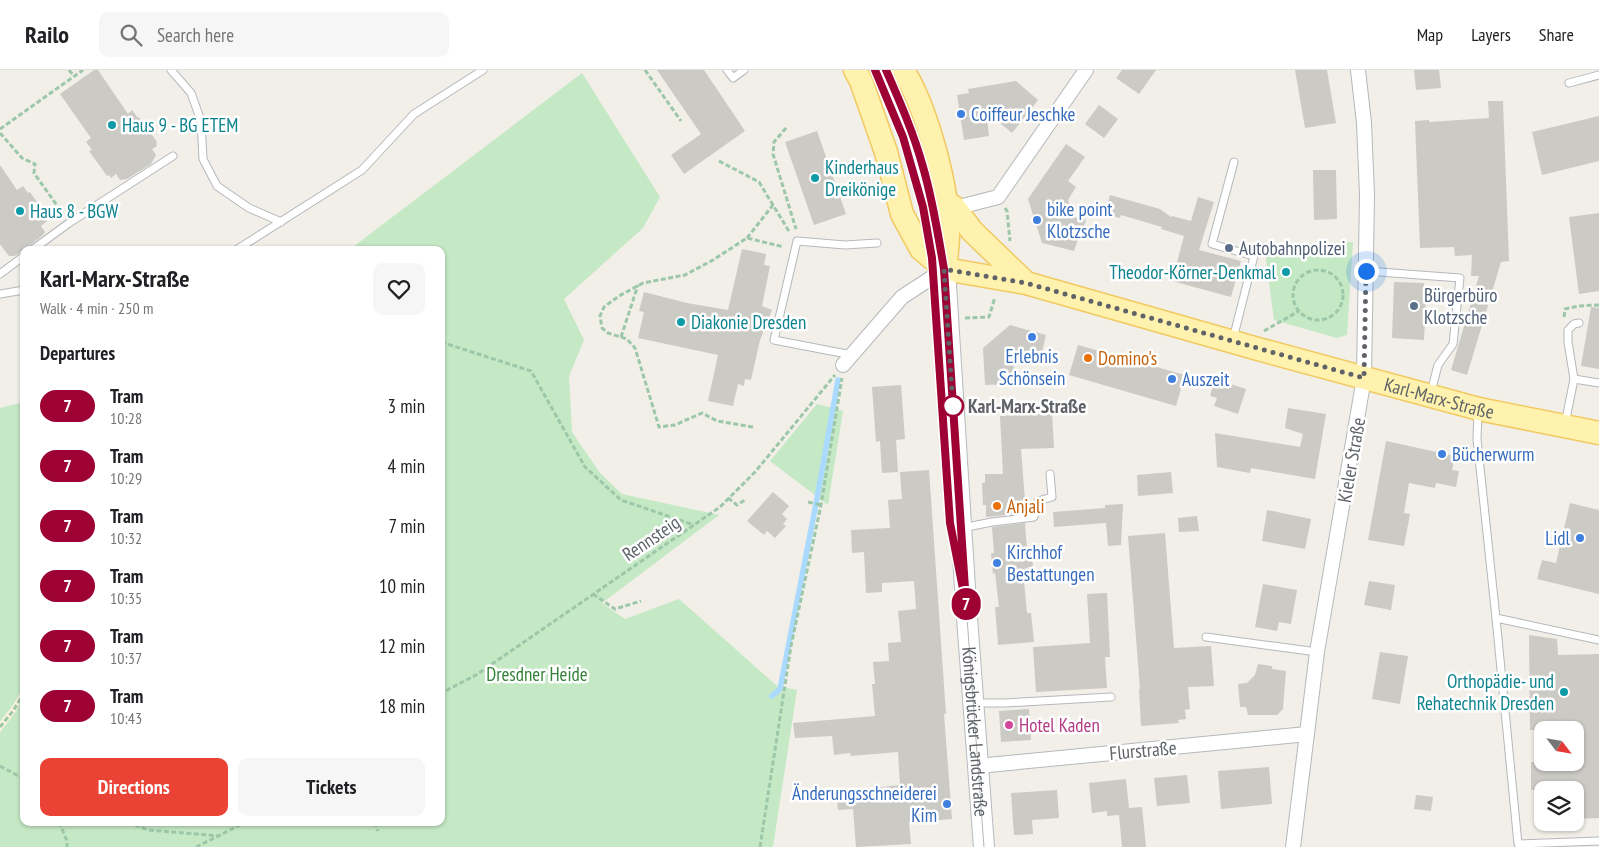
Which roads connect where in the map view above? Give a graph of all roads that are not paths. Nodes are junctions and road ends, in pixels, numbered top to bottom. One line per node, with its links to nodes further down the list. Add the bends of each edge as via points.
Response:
1 (170, 70): 16 (lane, via 191,93 201,122 203,159 217,186 249,208)
2 (483, 70): 16 (lane, via 414,114 362,170)
3 (727, 70): 4 (lane, via 733,78)
4 (744, 70)
5 (855, 70): 21 (main road, via 886,152 902,214 922,249)
6 (881, 70): 12 (lane)
7 (903, 70): 15 (main road, via 923,112)
8 (1086, 70): 15 (street, via 998,197)
9 (1358, 70): 22 (street, Kieler Straße, via 1364,123)
10 (1599, 75): 11 (lane)
11 (1568, 82)
12 (915, 155): 15 (lane); 21 (lane, via 936,254)
13 (173, 156): 18 (lane)
14 (1234, 162): 28 (lane, via 1212,244 1254,256)
15 (951, 205): 21 (main road); 24 (main road, Karl-Marx-Straße, via 972,231)
16 (282, 222): 19 (lane)
17 (877, 243): 29 (lane, via 797,244 774,340)
18 (37, 246)
19 (243, 246)
20 (20, 259): 23 (lane)
21 (944, 269): 24 (main road, Karl-Marx-Straße); 29 (street, via 902,297); 38 (main road, Königsbrücker Landstraße)
22 (1366, 271): 30 (street, Kieler Straße); 33 (lane, via 1460,278 1454,344 1438,365)
23 (0, 274)
24 (1026, 283): 28 (main road, Karl-Marx-Straße)
25 (20, 291): 26 (lane)
26 (0, 294)
27 (1579, 322): 31 (lane, via 1568,330)
28 (1232, 342): 30 (main road, Karl-Marx-Straße)
29 (846, 366)
30 (1364, 378): 33 (main road, Karl-Marx-Straße); 42 (street, Kieler Straße)
31 (1574, 379): 32 (lane); 35 (lane)
32 (1599, 383)
33 (1430, 395): 34 (main road, Karl-Marx-Straße)
34 (1479, 409): 35 (main road, Karl-Marx-Straße); 39 (lane, via 1477,439)
35 (1564, 427): 36 (main road, Karl-Marx-Straße)
36 (1599, 434)
37 (1050, 474): 38 (lane, via 1052,497 1038,501 1034,517)
38 (961, 528): 44 (main road, Königsbrücker Landstraße)
39 (1496, 618): 41 (lane); 47 (lane, via 1518,844)
40 (1206, 637): 42 (lane)
41 (1599, 640)
42 (1318, 652): 45 (street, Kieler Straße)
43 (1111, 697): 44 (lane)
44 (974, 703): 46 (main road, Königsbrücker Landstraße)
45 (1307, 734): 46 (street, Flurstraße); 49 (street, Kieler Straße)
46 (978, 766): 48 (main road, Königsbrücker Landstraße)
47 (1599, 841)
48 (984, 847)
49 (1293, 847)

